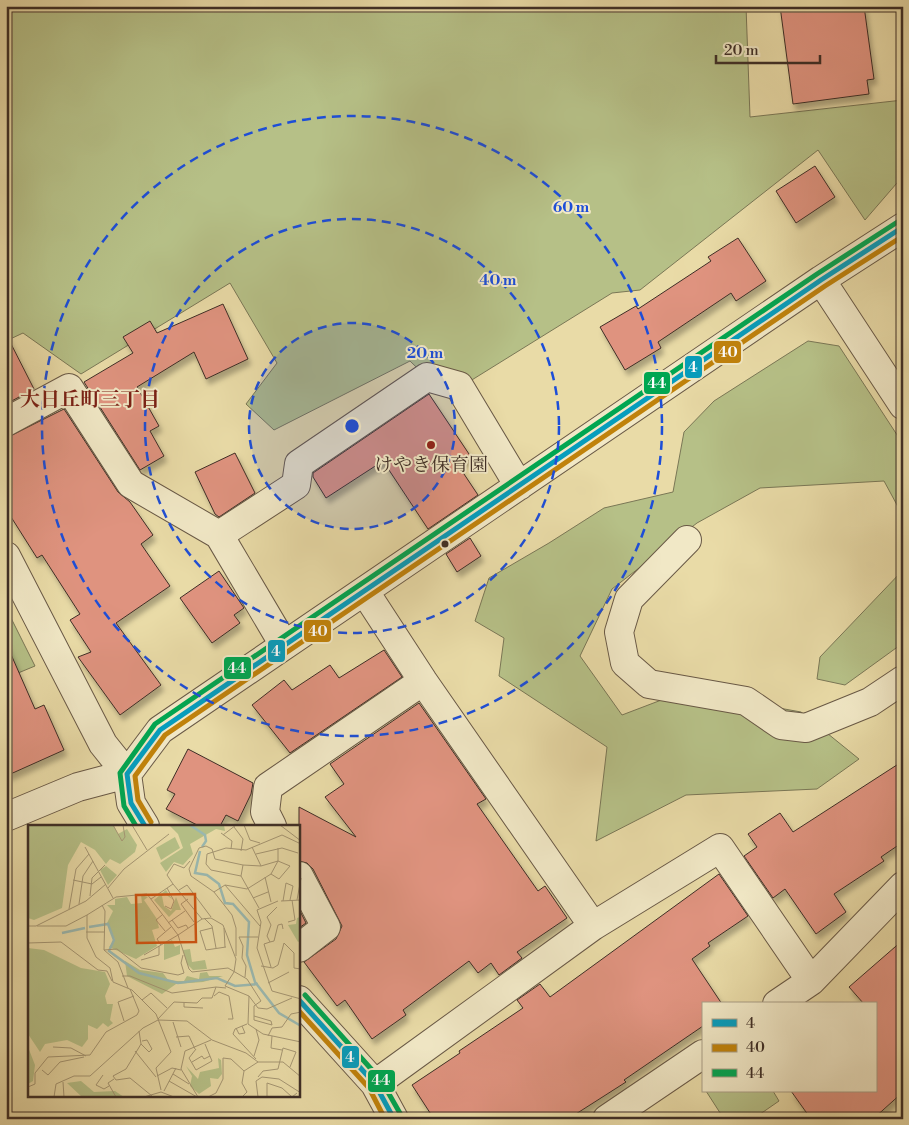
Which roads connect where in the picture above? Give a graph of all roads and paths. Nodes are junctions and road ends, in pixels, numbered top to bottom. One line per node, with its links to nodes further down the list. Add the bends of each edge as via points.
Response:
1 (903, 227): 2 (street)
2 (821, 280): 3 (street); 5 (street)
3 (903, 405)
4 (6, 422): 6 (street, via 69,388 131,484)
5 (519, 486): 6 (street, via 459,386 427,377 299,464 296,485); 9 (street)
6 (219, 535): 10 (street)
7 (687, 540): 11 (street, via 629,599 619,632 625,663 649,684 746,701 781,725 806,728 870,702)
8 (6, 556): 13 (street, via 103,744)
9 (365, 592): 10 (street); 12 (street)
10 (284, 645): 13 (street, via 160,730)
11 (903, 680)
12 (423, 681): 16 (street, via 268,787 265,812); 19 (street)
13 (127, 774): 14 (street, via 78,787); 15 (street, via 131,803)
14 (6, 817)
15 (144, 825)
16 (272, 825)
17 (300, 878): 20 (street, via 326,927)
18 (903, 886): 21 (street)
19 (593, 926): 21 (street, via 720,848); 25 (street)
20 (300, 947)
21 (811, 981): 23 (street)
22 (300, 1001): 25 (street)
23 (780, 1002)
24 (702, 1055): 27 (street)
25 (375, 1084): 26 (street)
26 (394, 1119)
27 (607, 1119)

